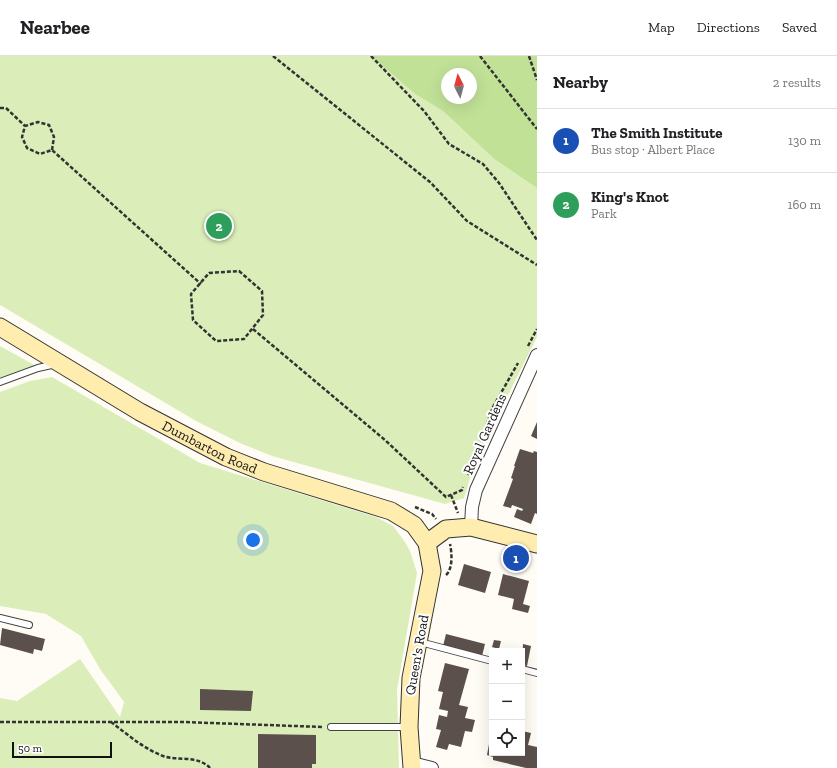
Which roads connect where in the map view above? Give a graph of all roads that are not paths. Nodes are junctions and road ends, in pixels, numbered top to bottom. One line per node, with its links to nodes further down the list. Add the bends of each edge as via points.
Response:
1 (0, 328): 3 (main road, Dumbarton Road)
2 (537, 355): 5 (street, Royal Gardens, via 476,490)
3 (61, 363): 4 (lane, via 38,368); 6 (main road, Dumbarton Road, via 140,412 226,457 264,472 402,516 414,525)
4 (0, 382)
5 (471, 527): 6 (main road, via 446,529); 7 (main road)
6 (427, 543): 10 (main road, Queen's Road, via 432,578)
7 (537, 544)
8 (0, 618): 9 (lane)
9 (29, 625)
10 (418, 642): 11 (lane); 15 (main road, Queen's Road, via 411,678)
11 (489, 660)
12 (525, 670): 13 (lane)
13 (537, 673)
14 (331, 727): 15 (lane)
15 (409, 727): 16 (main road, Queen's Road)
16 (412, 765): 17 (street)
17 (432, 768)

